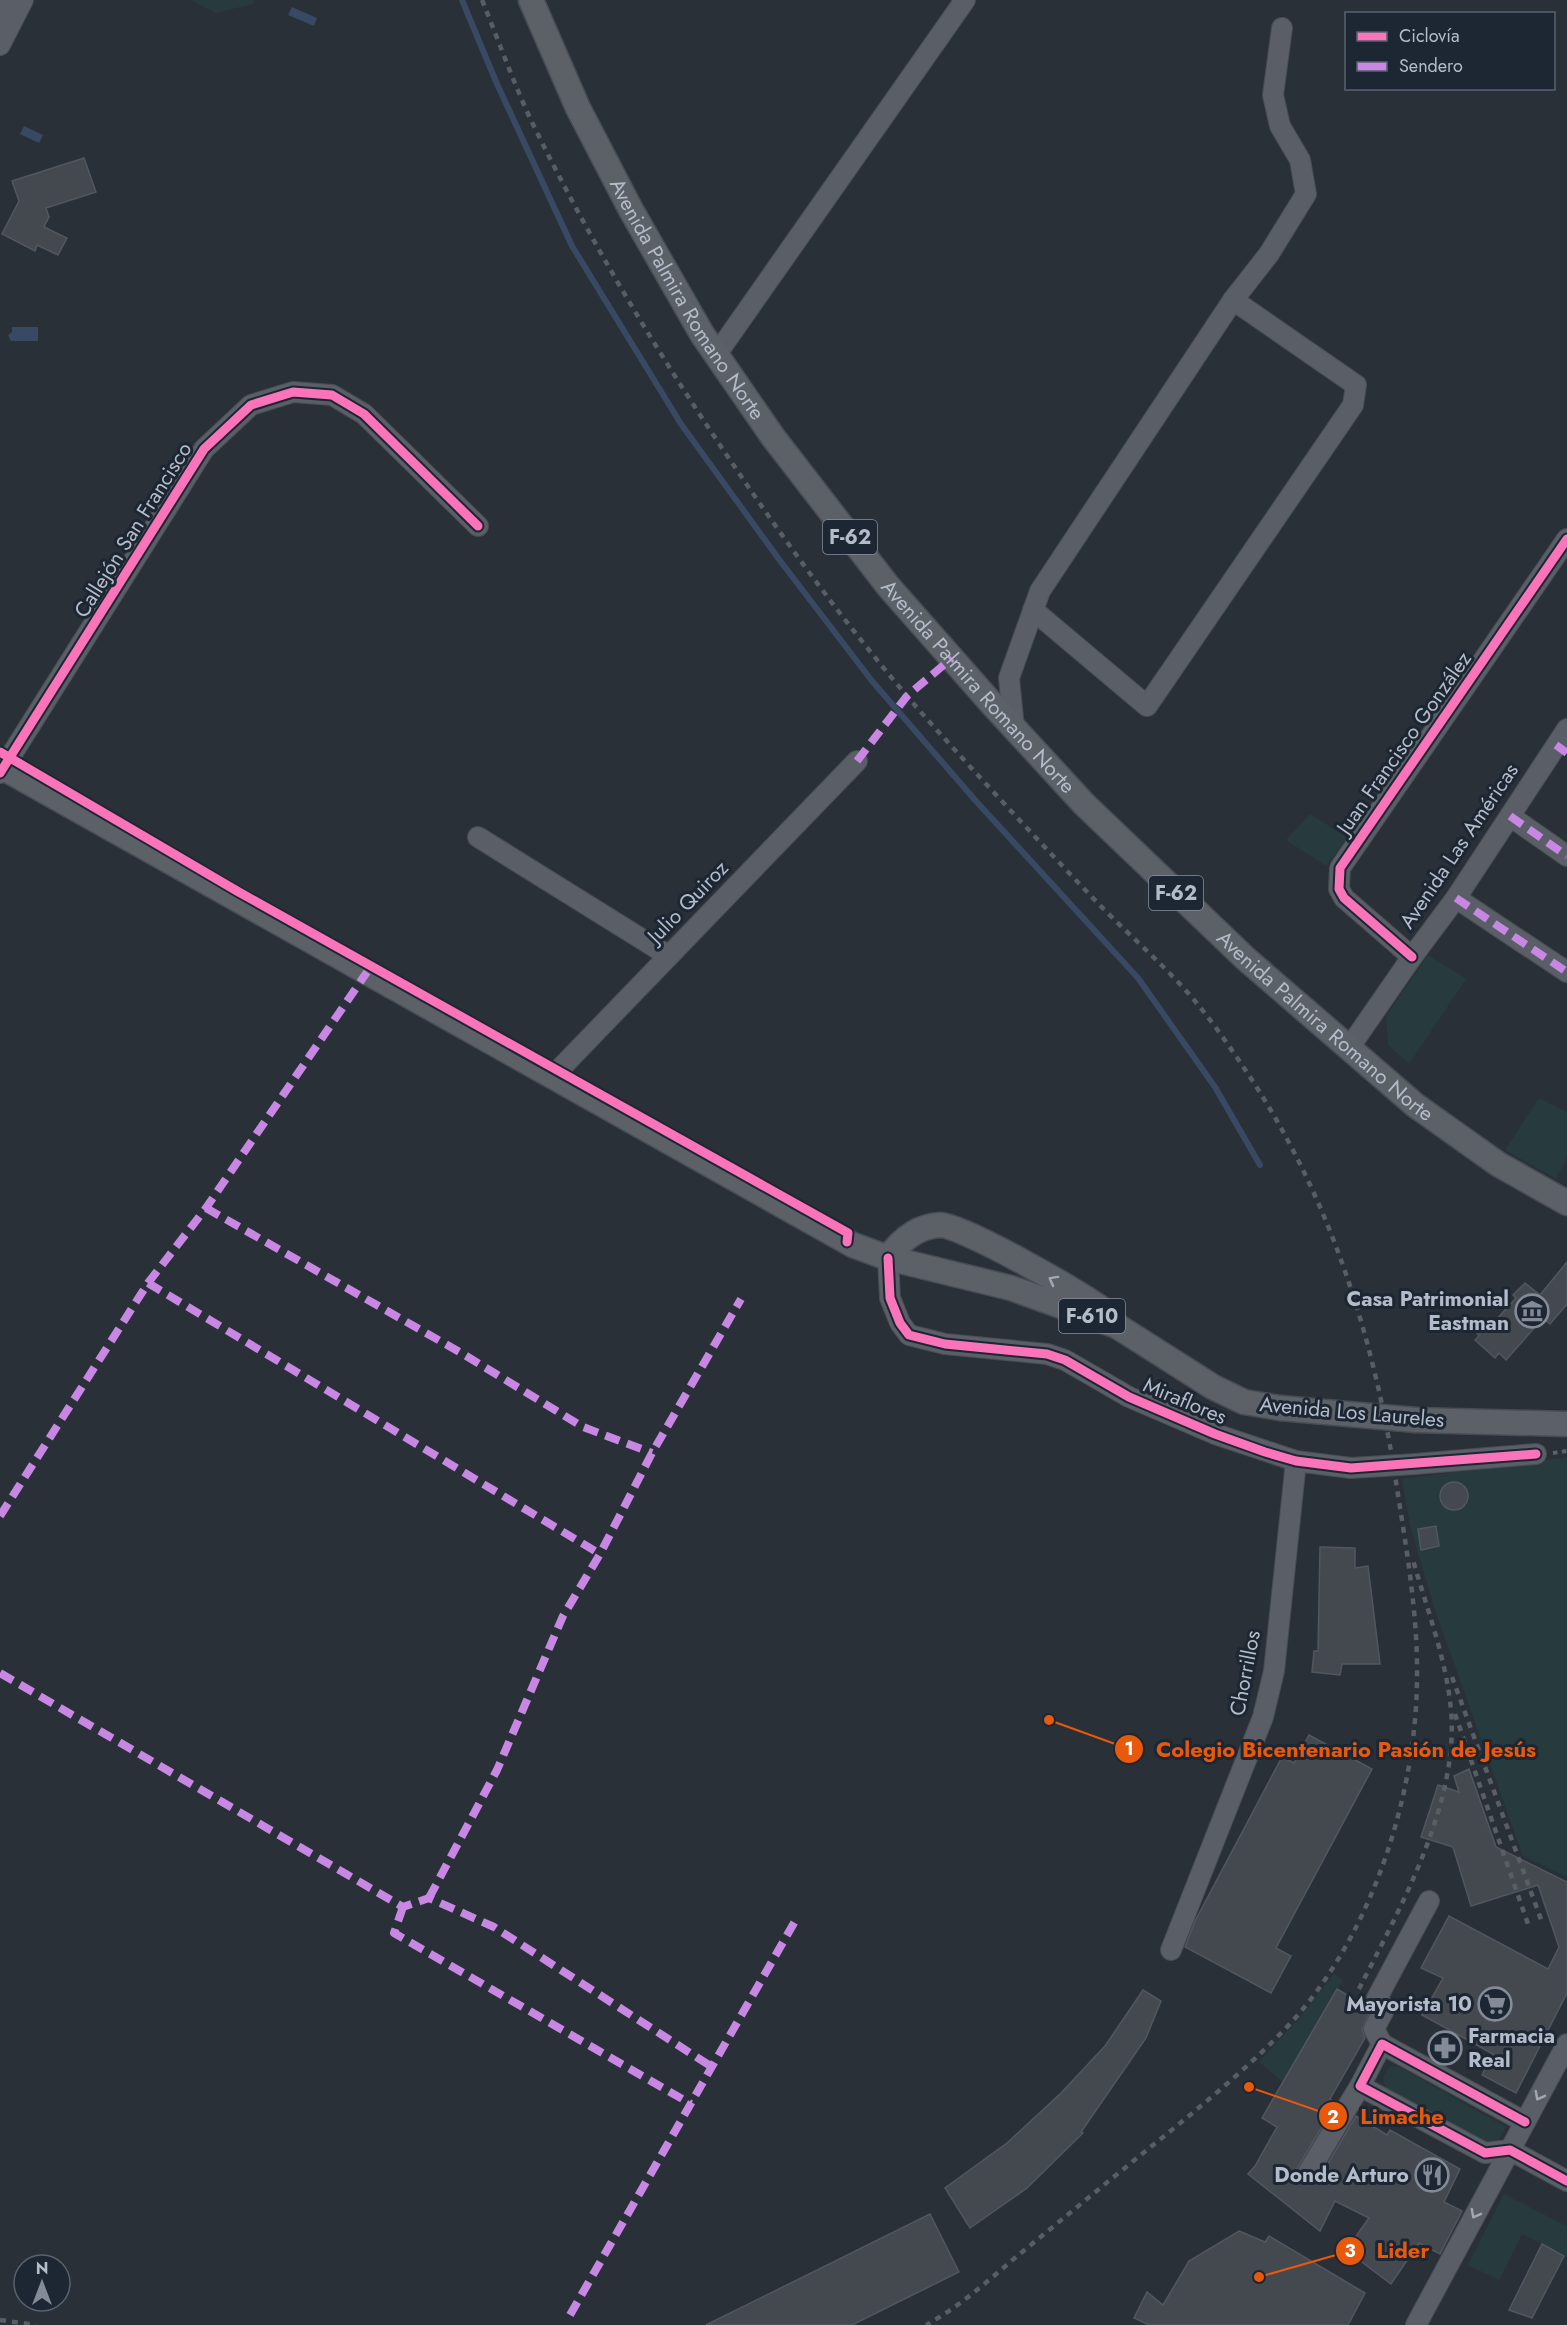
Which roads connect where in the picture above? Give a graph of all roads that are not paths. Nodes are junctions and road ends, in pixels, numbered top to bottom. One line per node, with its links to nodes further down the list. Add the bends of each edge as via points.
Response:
1 (6, 0): 5 (street)
2 (23, 0): 5 (street)
3 (531, 0): 9 (main road, Avenida Palmira Romano Norte / F-62, via 578,108 626,200)
4 (965, 0): 9 (street)
5 (4, 16): 7 (street)
6 (1282, 28): 8 (street, via 1273,95 1280,126 1300,160 1306,195 1269,254)
7 (0, 45)
8 (1233, 300): 12 (street, via 1040,591); 12 (street, via 1356,385 1353,405 1146,706)
9 (717, 355): 13 (main road, Avenida Palmira Romano Norte / F-62, via 773,437 888,586)
10 (478, 526): 17 (street, Callejón San Francisco, via 364,414 332,395 293,392 251,405 204,449)
11 (1567, 539): 23 (street, Juan Francisco González, via 1340,868 1339,889 1344,898)
12 (1033, 609): 13 (street, via 1009,678)
13 (1014, 728): 25 (main road, Avenida Palmira Romano Norte / F-62, via 1084,804 1246,960)
14 (1567, 729): 15 (street, Avenida Las Américas)
15 (1561, 749): 18 (street, Avenida Las Américas)
16 (857, 760): 22 (street, Julio Quiroz)
17 (1, 769): 26 (main road, Avenida Los Laureles / F-610)
18 (1510, 816): 20 (street); 21 (street, Avenida Las Américas)
19 (478, 837): 22 (street)
20 (1567, 856)
21 (1456, 898): 23 (street, Avenida Las Américas); 24 (street)
22 (669, 956): 26 (street, Julio Quiroz)
23 (1412, 957): 25 (street, Avenida Las Américas)
24 (1567, 972)
25 (1349, 1048): 27 (main road, Avenida Palmira Romano Norte / F-62, via 1424,1111 1498,1164)
26 (553, 1076): 28 (main road, Avenida Los Laureles / F-610, via 853,1245)
27 (1565, 1197)
28 (888, 1258): 29 (main road, Avenida Los Laureles / F-610, via 1011,1288); 29 (main road, one-way to 28, via 1096,1304 1068,1287 944,1225 922,1228 908,1236); 32 (street, Miraflores, via 890,1298 909,1335 945,1344 1047,1354 1065,1360 1129,1397 1215,1434)
29 (1117, 1326): 30 (main road, Avenida Los Laureles / F-610, bridge, via 1213,1387 1244,1402 1416,1420)
30 (1567, 1424)
31 (1536, 1455): 32 (street, Miraflores, bridge, via 1351,1468)
32 (1296, 1461): 34 (street, Chorrillos, via 1274,1671 1263,1717)
33 (1430, 1901): 35 (street, via 1377,1998 1385,2008 1374,2029)
34 (1171, 1950)
35 (1382, 2044): 37 (street); 38 (street)
36 (1567, 2044): 38 (street, one-way to 38)
37 (1360, 2086): 39 (street, via 1485,2154); 40 (street)
38 (1526, 2122): 39 (street)
39 (1510, 2150): 41 (street); 42 (street, one-way to 42)
40 (1308, 2173)
41 (1567, 2181)
42 (1416, 2325)

